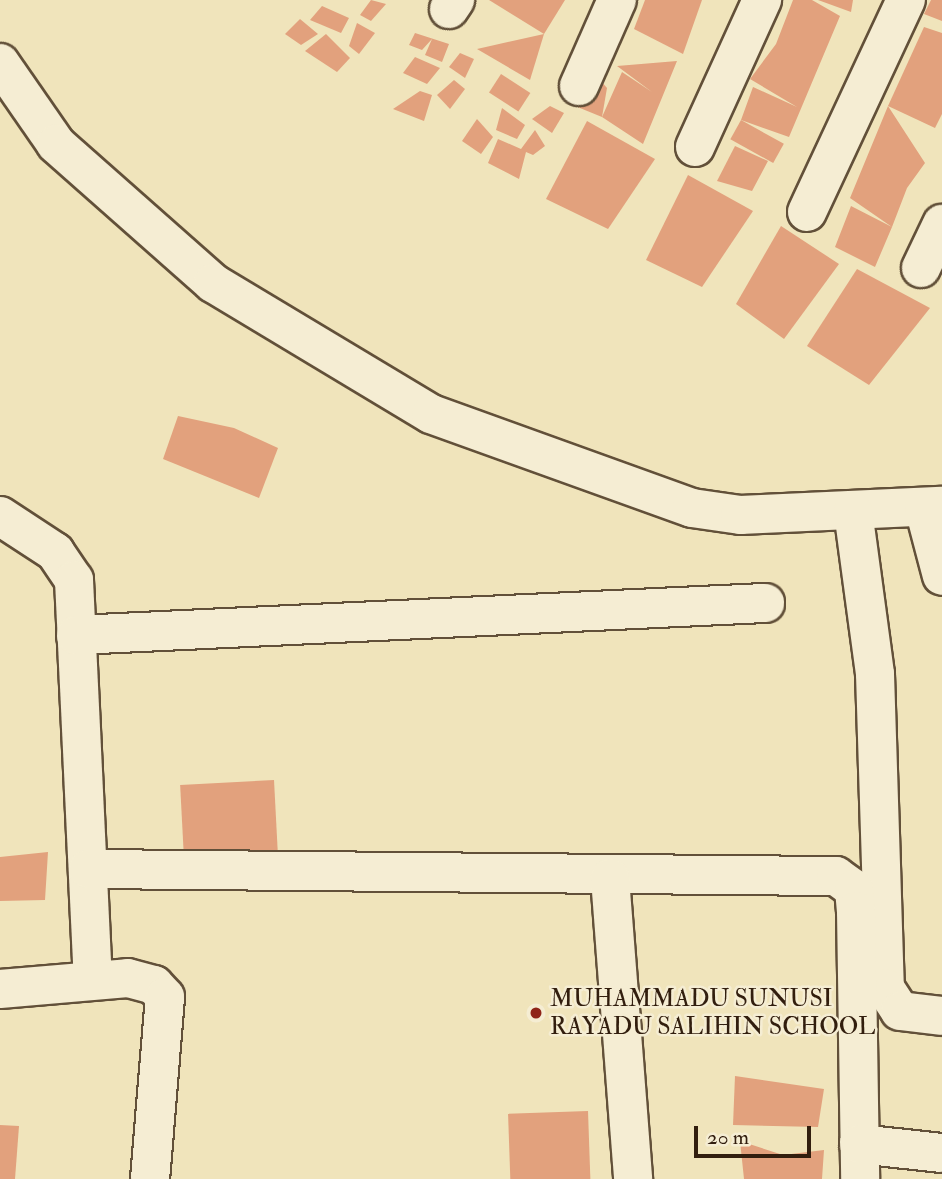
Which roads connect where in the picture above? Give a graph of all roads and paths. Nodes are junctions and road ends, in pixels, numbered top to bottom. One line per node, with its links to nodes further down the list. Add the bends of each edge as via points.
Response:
1 (617, 0): 5 (street)
2 (762, 0): 6 (street)
3 (906, 0): 7 (street)
4 (0, 64): 11 (street, via 56,144 214,283 431,414 692,508 740,515)
5 (579, 86)
6 (695, 147)
7 (807, 212)
8 (942, 224): 9 (street)
9 (921, 268)
10 (933, 507): 11 (street); 13 (street)
11 (853, 510): 20 (street, via 875,674 885,988 900,1011)
12 (0, 516): 15 (street, via 55,552 74,580)
13 (942, 576)
14 (765, 603): 15 (street)
15 (76, 635): 16 (street)
16 (88, 869): 17 (street); 18 (street)
17 (610, 878): 22 (street, via 836,876 854,889); 24 (street)
18 (93, 980): 19 (street); 23 (street, via 128,978 154,985 164,997)
19 (0, 989)
20 (942, 1016)
21 (942, 1153): 22 (street)
22 (859, 1162)
23 (150, 1179)
24 (632, 1179)

